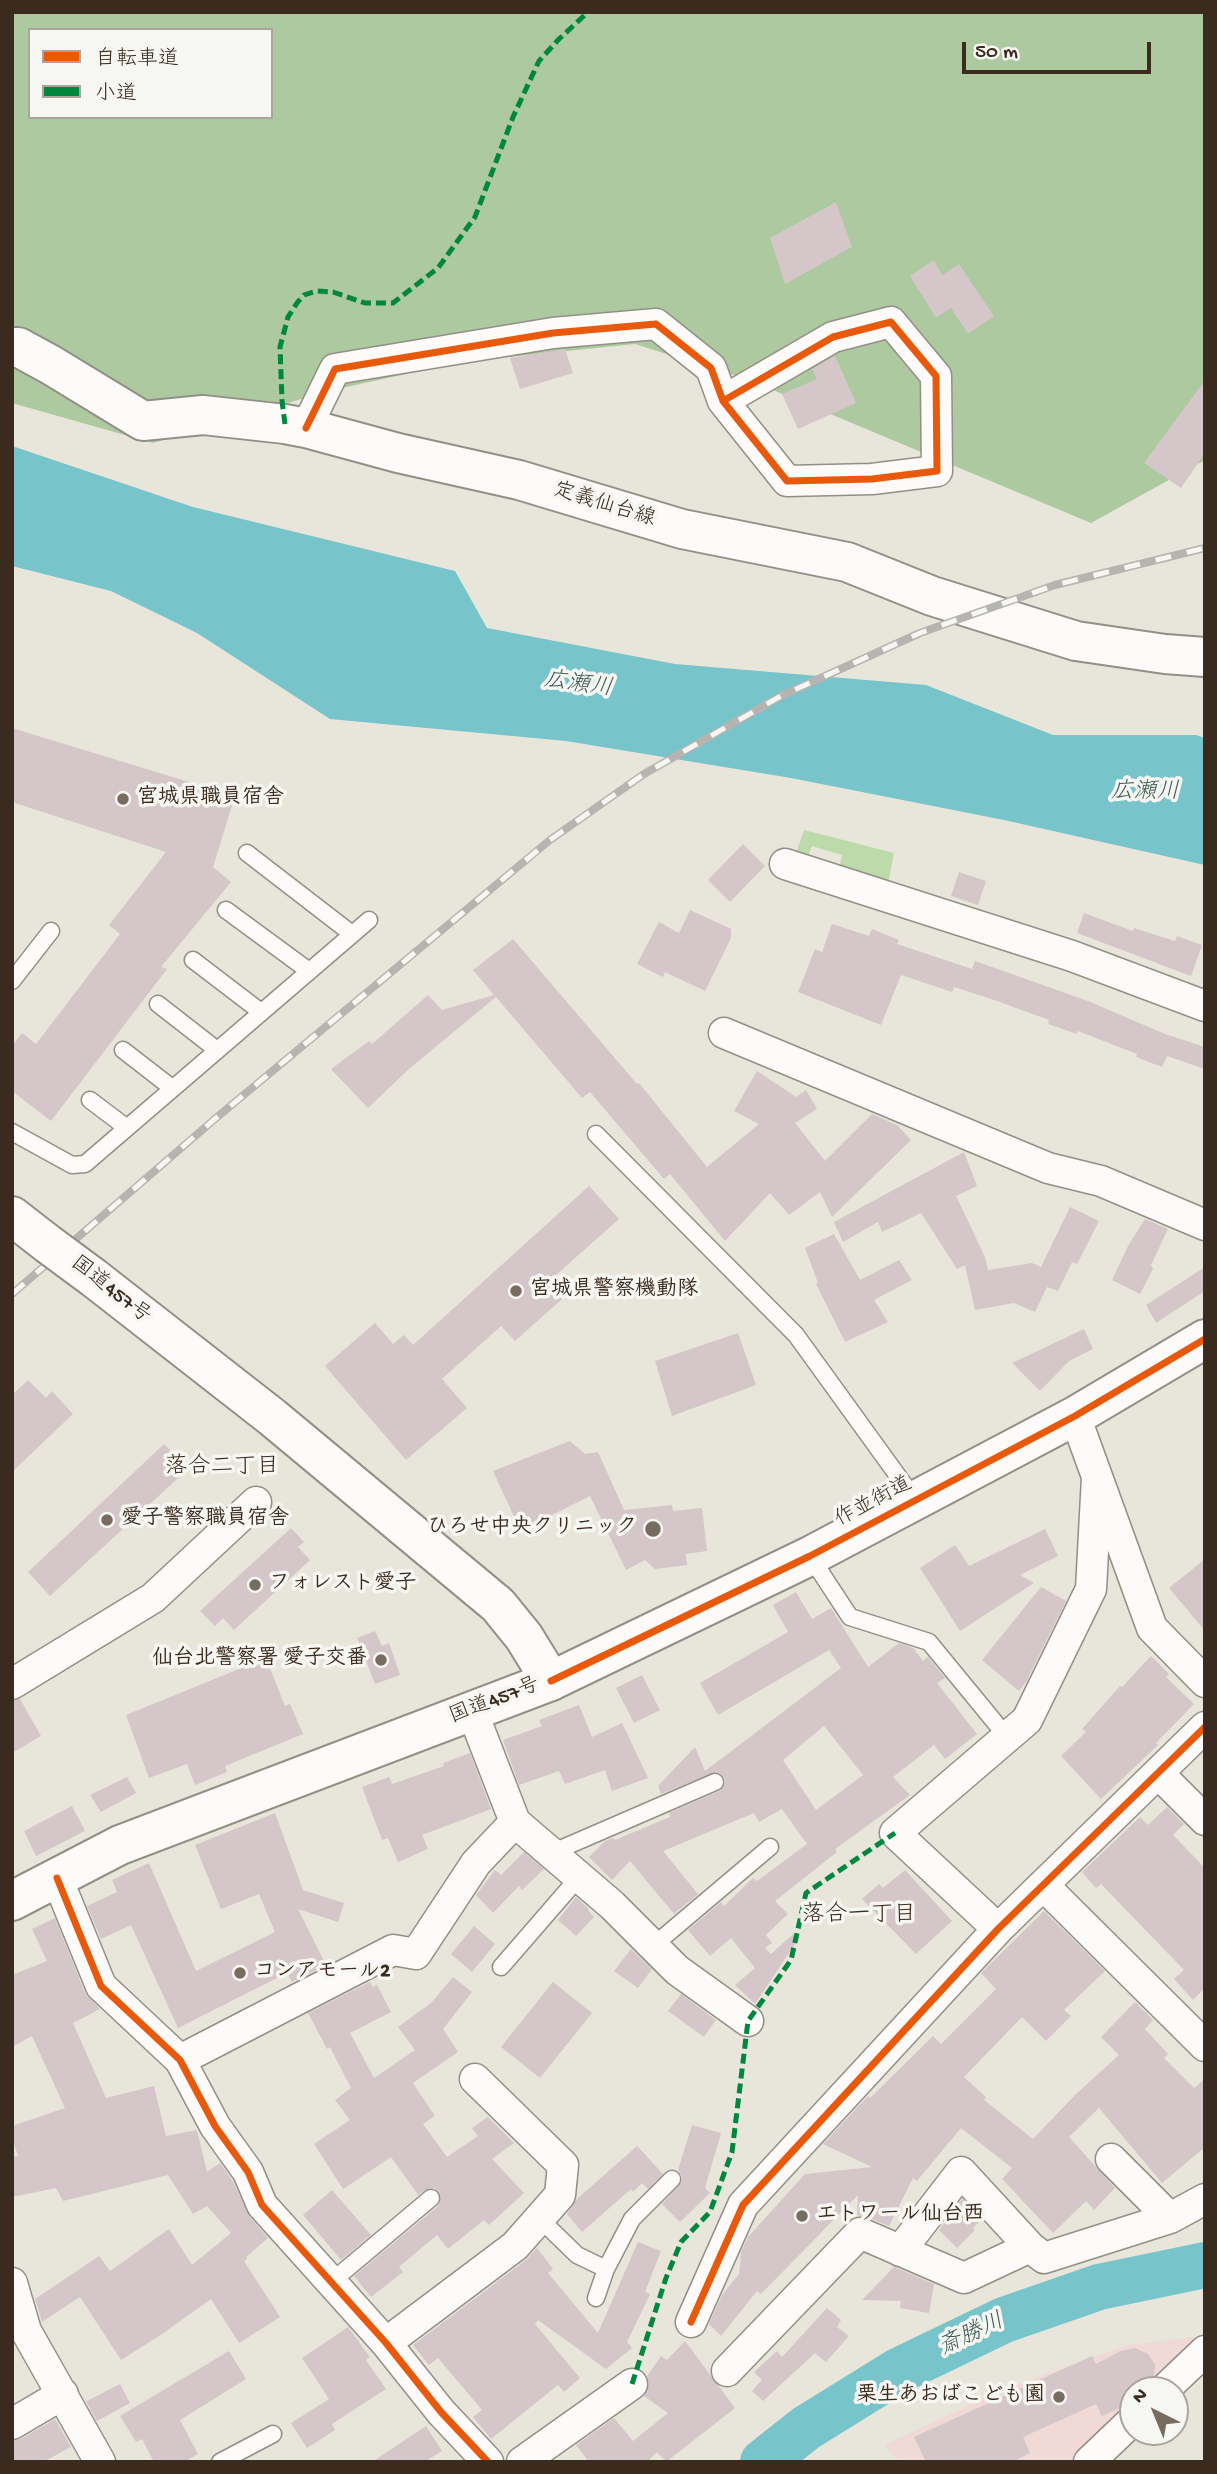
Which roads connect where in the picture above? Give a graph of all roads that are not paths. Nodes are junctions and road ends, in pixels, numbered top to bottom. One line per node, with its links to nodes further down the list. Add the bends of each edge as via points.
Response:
1 (12, 347): 3 (main road, 定義仙台線, via 51,365 143,421 203,415)
2 (723, 401): 2 (street, via 788,481 872,479 937,471 936,376 891,322 833,337); 3 (street, via 711,368 656,324 553,333 335,369)
3 (306, 428): 4 (main road, 定義仙台線, via 519,481 682,529 847,562 932,596 1076,641)
4 (1205, 657)
5 (247, 853): 10 (lane)
6 (785, 864): 15 (street, via 1072,956)
7 (226, 910): 12 (lane)
8 (369, 920): 10 (lane)
9 (51, 931): 13 (lane)
10 (352, 934): 12 (lane)
11 (193, 960): 16 (lane)
12 (309, 971): 16 (lane)
13 (12, 981)
14 (158, 1004): 19 (lane)
15 (1205, 1006)
16 (261, 1012): 19 (lane)
17 (724, 1033): 26 (street, via 1048,1168 1101,1181)
18 (123, 1050): 20 (lane)
19 (217, 1050): 20 (lane)
20 (172, 1088): 22 (lane)
21 (90, 1100): 22 (lane)
22 (127, 1128): 23 (lane, via 85,1164 72,1164)
23 (12, 1132)
24 (596, 1134): 30 (lane, via 796,1335)
25 (12, 1216): 33 (main road, 国道457号, bridge, via 272,1417 498,1605)
26 (1205, 1226)
27 (1205, 1339): 28 (main road, 作並街道)
28 (1075, 1416): 29 (street); 30 (main road, 作並街道)
29 (1097, 1476): 34 (street, via 1152,1629); 38 (street, via 1091,1589 1027,1720)
30 (916, 1501): 32 (main road, 作並街道)
31 (256, 1502): 35 (street, via 153,1598)
32 (810, 1556): 33 (main road, 作並街道); 38 (lane, via 850,1617 929,1642)
33 (551, 1681): 36 (main road, 国道457号)
34 (1205, 1682)
35 (12, 1684)
36 (472, 1711): 42 (street); 46 (main road, 国道457号, via 120,1845)
37 (1205, 1727): 39 (street)
38 (1007, 1737): 49 (street, via 895,1833)
39 (1158, 1773): 41 (street); 47 (street)
40 (715, 1782): 44 (lane)
41 (1205, 1820)
42 (515, 1822): 44 (street); 54 (street, via 476,1863 416,1954 393,1950)
43 (770, 1847): 50 (lane)
44 (551, 1853): 45 (street)
45 (579, 1877): 50 (street); 51 (lane)
46 (57, 1878): 48 (main road, 国道457号); 54 (street, via 102,1986)
47 (1042, 1885): 49 (street); 53 (street)
48 (12, 1901)
49 (998, 1929): 68 (street, via 743,2205)
50 (653, 1946): 52 (street, via 677,1970)
51 (501, 1967)
52 (748, 2021)
53 (1205, 2046)
54 (180, 2060): 65 (street, via 215,2126 248,2172 262,2205)
55 (475, 2079): 60 (street, via 562,2165 560,2195)
56 (1111, 2159): 61 (street)
57 (672, 2179): 64 (lane, via 632,2219)
58 (431, 2198): 65 (lane)
59 (1205, 2199): 61 (street)
60 (539, 2218): 64 (lane, via 577,2255); 69 (street, via 515,2246)
61 (1170, 2218): 62 (street, via 1044,2258)
62 (1030, 2247): 63 (street, via 964,2278); 63 (street, via 961,2172)
63 (901, 2251): 71 (street, via 860,2233)
64 (606, 2269): 67 (lane)
65 (331, 2282): 69 (street)
66 (12, 2283): 74 (street, via 26,2331)
67 (596, 2298)
68 (691, 2322)
69 (386, 2343): 80 (street)
70 (1205, 2351): 72 (street)
71 (727, 2371)
72 (1179, 2376)
73 (632, 2384): 81 (street)
74 (63, 2394): 75 (street); 78 (street)
75 (12, 2424)
76 (1119, 2433): 82 (street)
77 (274, 2434): 79 (lane)
78 (100, 2462)
79 (220, 2462)
80 (488, 2462)
81 (522, 2462)
82 (1089, 2462)

